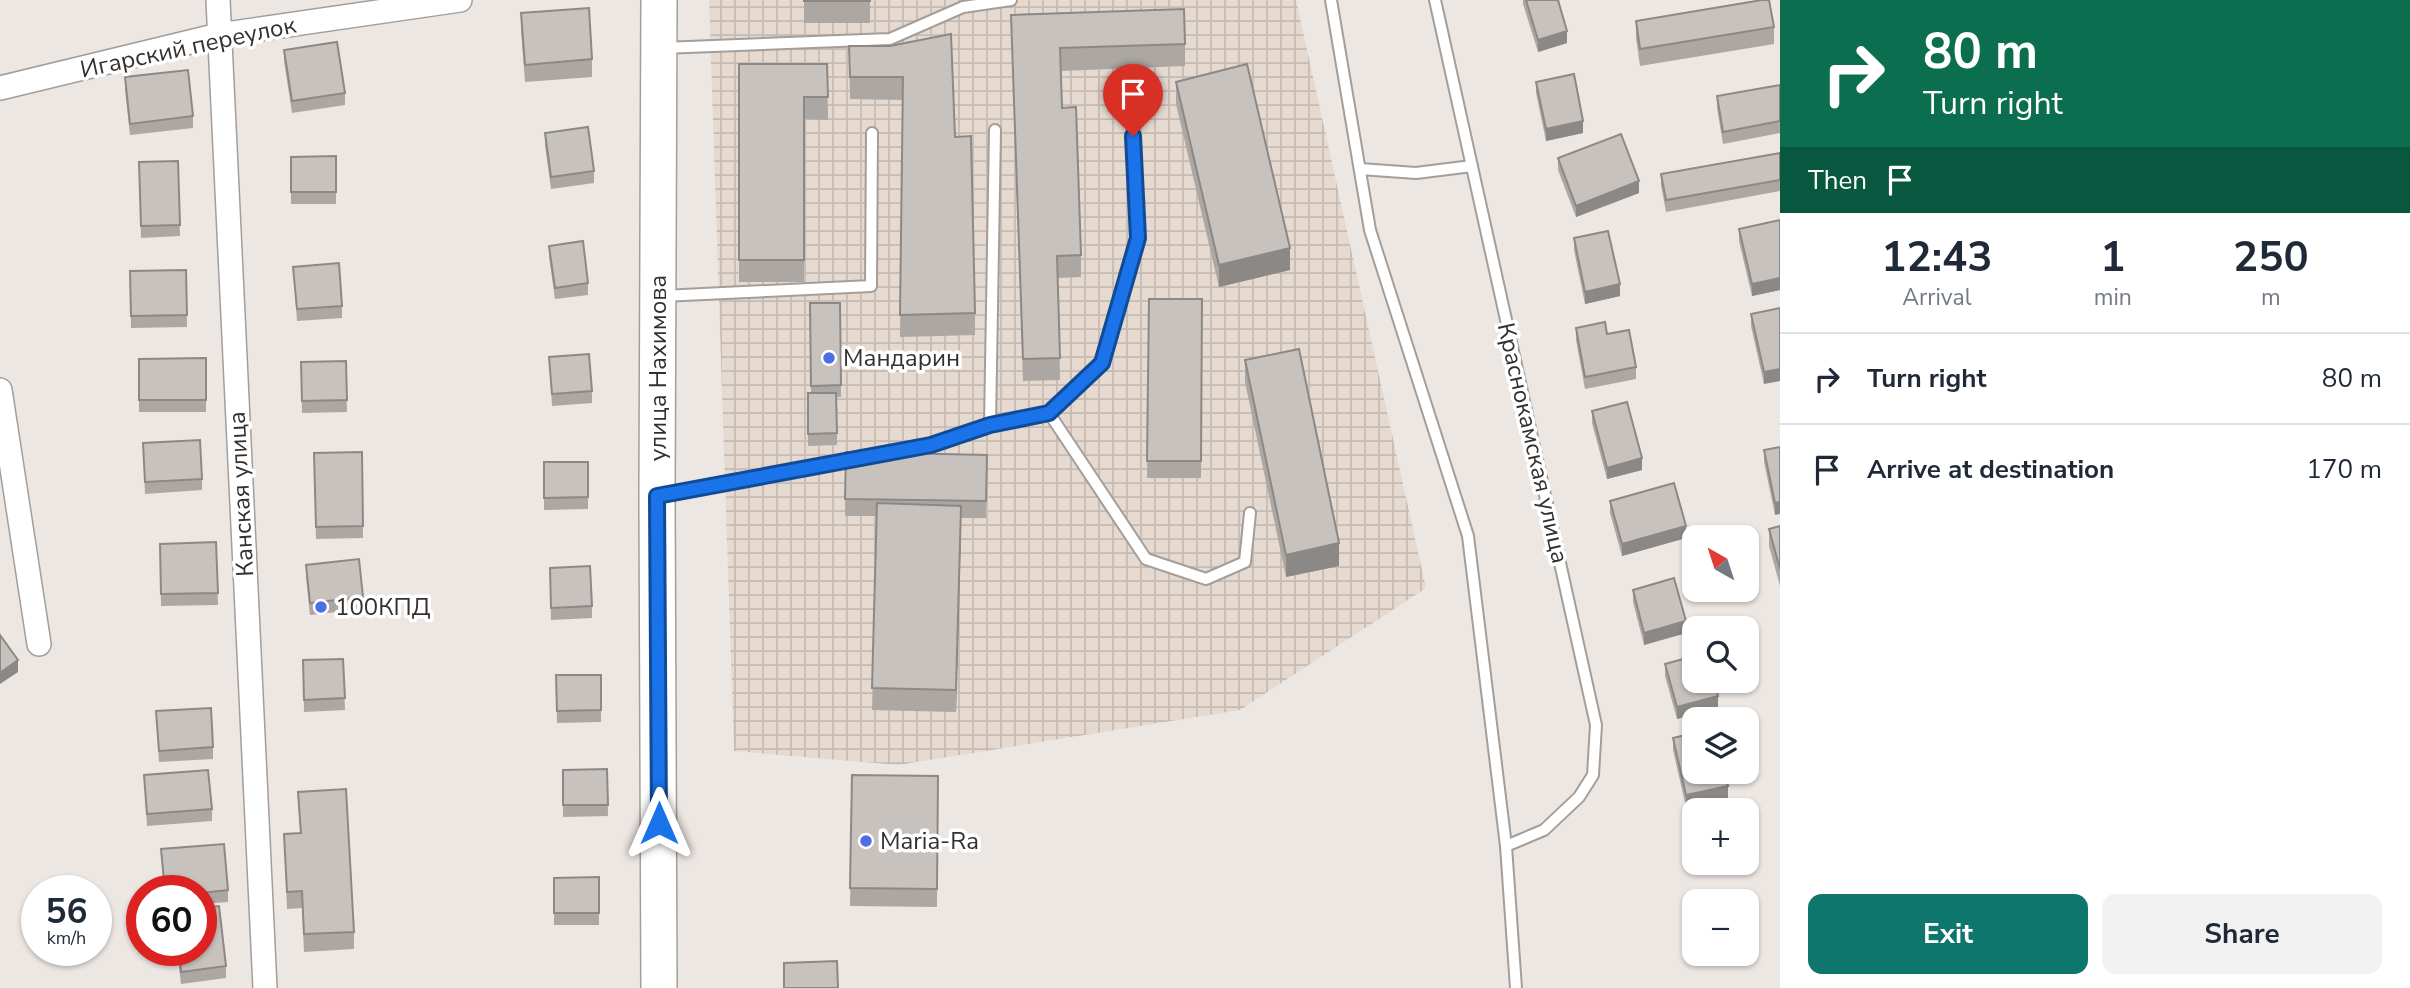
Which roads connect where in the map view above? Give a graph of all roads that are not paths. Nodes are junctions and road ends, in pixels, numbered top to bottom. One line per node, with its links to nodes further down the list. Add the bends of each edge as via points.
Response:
1 (218, 0): 8 (street, Канская улица)
2 (460, 0): 8 (street, Игарский переулок)
3 (659, 0): 9 (main road, улица Нахимова)
4 (1011, 0): 7 (lane)
5 (1331, 0): 15 (lane)
6 (1435, 0): 14 (lane, Краснокамская улица)
7 (963, 3): 9 (lane, via 890,39)
8 (219, 36): 10 (street, Игарский переулок); 24 (street, Канская улица)
9 (659, 48): 16 (main road, улица Нахимова)
10 (0, 88)
11 (1132, 110): 18 (lane, via 1138,238 1102,363)
12 (995, 130): 19 (lane)
13 (872, 133): 16 (lane, via 871,286)
14 (1472, 166): 15 (lane, via 1416,173); 23 (lane, Краснокамская улица, via 1596,725 1594,775 1579,797 1544,830)
15 (1360, 169): 23 (lane, via 1370,230 1468,536)
16 (659, 296): 20 (main road, улица Нахимова)
17 (0, 390): 22 (street)
18 (1049, 413): 19 (lane); 21 (lane, via 1146,559 1206,579 1216,575 1245,562)
19 (990, 425): 20 (lane, via 931,445)
20 (657, 496): 25 (main road, улица Нахимова)
21 (1250, 513)
22 (39, 644)
23 (1506, 845): 26 (lane)
24 (265, 988)
25 (659, 988)
26 (1516, 988)

